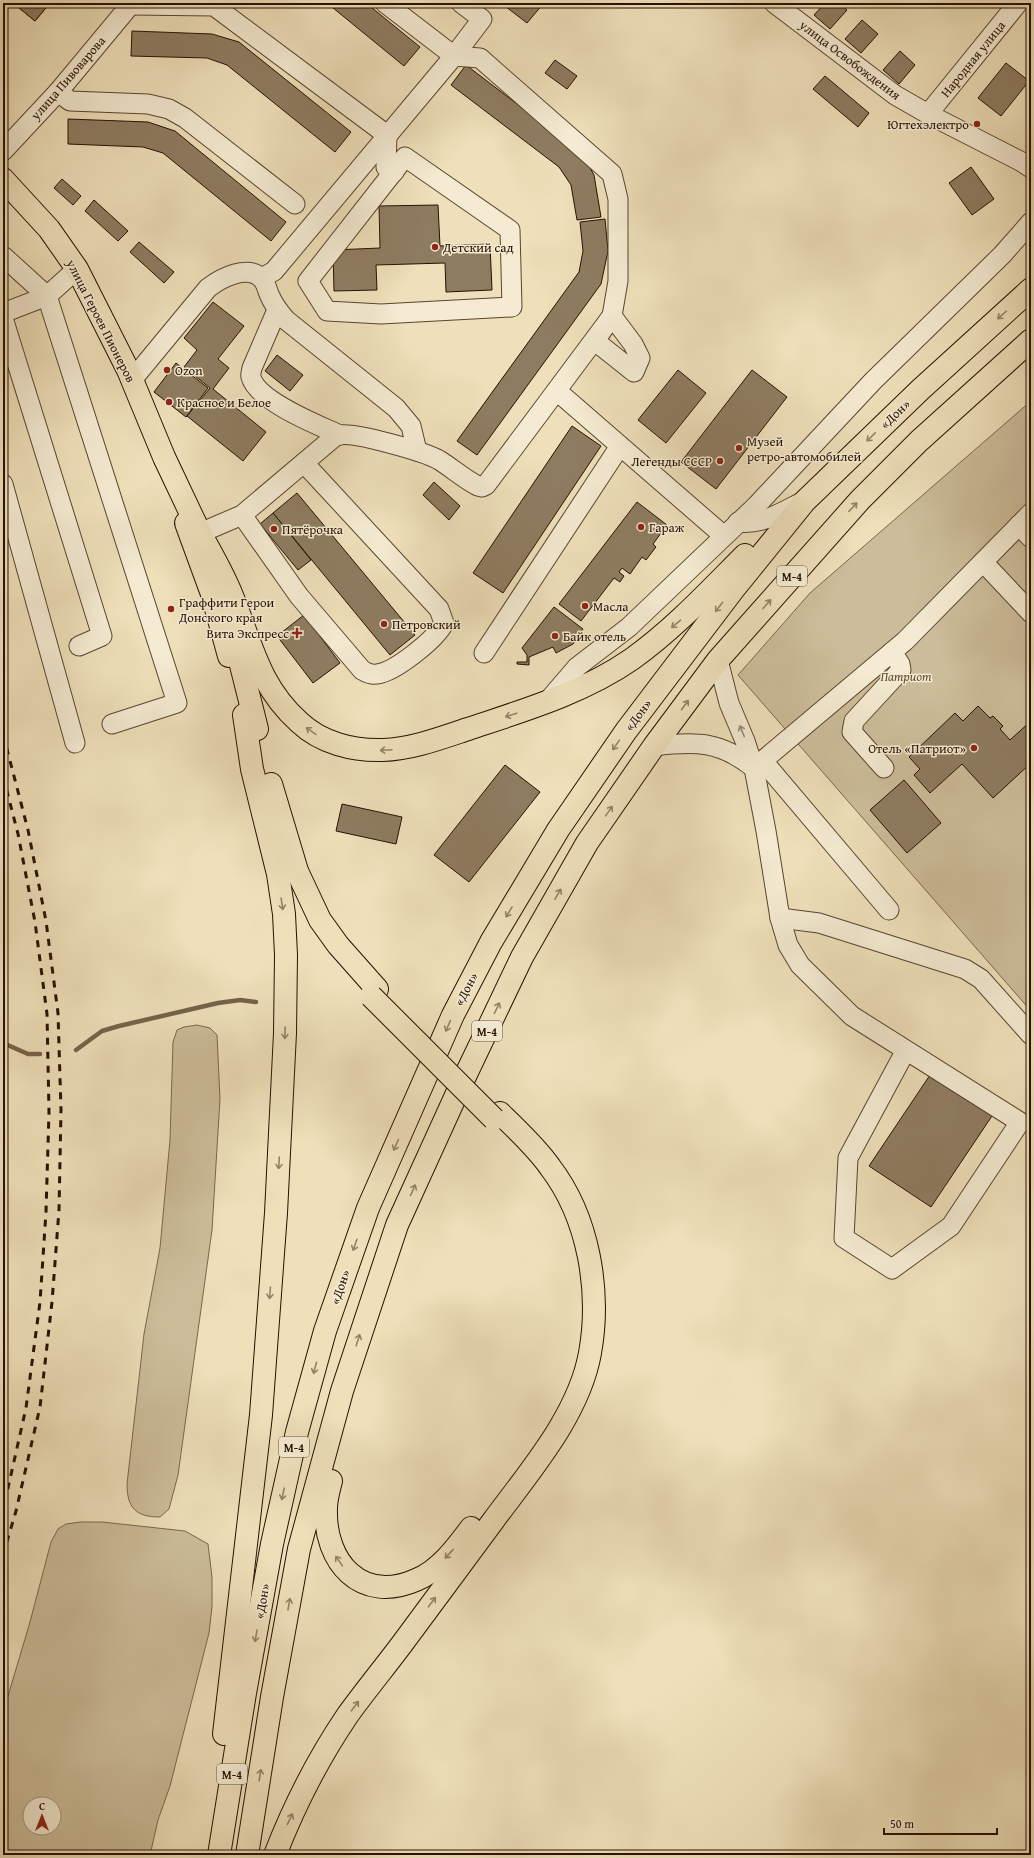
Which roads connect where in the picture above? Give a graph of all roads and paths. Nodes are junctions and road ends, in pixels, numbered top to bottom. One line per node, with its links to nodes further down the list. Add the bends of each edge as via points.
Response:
1 (385, 3): 6 (street)
2 (461, 3): 6 (street, via 482,19)
3 (774, 3): 8 (street, улица Освобождения, via 895,95)
4 (1018, 3): 8 (street, Народная улица)
5 (131, 4): 7 (street, улица Пивоварова); 9 (street, via 214,6)
6 (454, 56): 9 (street); 26 (street, via 480,58 612,174 618,199 618,281 612,316)
7 (58, 92): 10 (street, улица Пивоварова); 14 (street, via 70,101 148,104 169,109 185,118)
8 (928, 114): 11 (street, улица Освобождения)
9 (387, 135): 12 (street, via 386,167); 18 (street, via 274,271)
10 (3, 151)
11 (1031, 168)
12 (394, 172): 12 (street, via 405,157 510,230 512,307 382,314 327,311 308,280)
13 (3, 179): 17 (main road, улица Героев Пионеров, via 49,228)
14 (295, 204)
15 (1031, 222): 34 (street, via 1002,255 873,381)
16 (3, 256): 20 (street)
17 (77, 270): 20 (street); 25 (main road, улица Героев Пионеров)
18 (262, 278): 21 (street); 25 (street, via 253,274 237,273 218,280 208,288)
19 (1031, 289): 32 (main road, «Дон» / М-4, one-way to 32, via 920,390)
20 (47, 296): 22 (street); 46 (street, via 178,703)
21 (277, 310): 27 (street, via 252,368 251,376 255,384 285,409); 29 (street, via 396,408 411,426)
22 (3, 313)
23 (3, 318): 40 (street, via 102,636)
24 (1031, 340): 43 (main road, «Дон» / М-4, one-way to 24, via 860,500 919,441)
25 (132, 380): 36 (main road, улица Героев Пионеров)
26 (557, 391): 28 (street); 29 (street, via 482,487 439,460)
27 (340, 435): 29 (street); 30 (street, via 332,438)
28 (620, 446): 37 (street); 42 (street)
29 (417, 451)
30 (304, 463): 33 (street); 33 (street, via 439,609 444,623 425,645 384,672 376,675 362,670 299,596)
31 (3, 484): 47 (street)
32 (805, 501): 34 (street, via 767,520 757,523); 44 (main road, one-way to 44, via 768,532 685,615 632,658 595,682); 58 (main road, «Дон» / М-4, one-way to 58, via 701,631 558,830 492,942 453,1015 368,1208 325,1331 297,1432 271,1552)
33 (242, 515): 36 (street)
34 (738, 522): 37 (street)
35 (1027, 525): 38 (street)
36 (195, 534): 44 (main road, one-way to 36, via 428,742 397,749 346,747 321,737 300,724 270,690 218,563); 45 (main road, via 228,648); 53 (main road, via 232,628 278,812 297,871 320,920)
37 (724, 536): 44 (street, via 629,627 578,667)
38 (983, 562): 39 (street); 41 (street)
39 (1031, 612)
40 (79, 646)
41 (892, 652): 49 (street); 50 (street, via 901,670 854,721 852,732)
42 (484, 653)
43 (718, 660): 48 (main road, «Дон» / М-4, one-way to 43); 49 (street, one-way to 43, via 729,703)
44 (547, 702)
45 (244, 715): 53 (main road, via 290,873 312,925 330,951); 58 (main road, one-way to 58, via 252,769 278,874 284,914 285,1025 276,1213 261,1415 217,1796)
46 (112, 724)
47 (75, 743)
48 (654, 746): 49 (street, via 716,746); 57 (main road, «Дон» / М-4, one-way to 48, via 397,1225 522,957 587,843)
49 (758, 765): 51 (street); 52 (street)
50 (884, 768)
51 (889, 910)
52 (780, 918): 54 (street, via 819,923 965,969 982,979); 55 (street, via 788,944 800,965 852,1016)
53 (374, 993): 56 (main road)
54 (1031, 1034)
55 (906, 1050): 55 (street, via 1020,1122 951,1226 892,1269 844,1238 848,1158)
56 (497, 1116): 57 (main road, one-way to 57, via 553,1191 564,1215 578,1256 582,1277 582,1322 578,1353 560,1402 515,1471 464,1538 438,1566 417,1580 393,1587 357,1580 340,1564 331,1550 326,1507 346,1409); 60 (main road, one-way to 56, via 287,1824 314,1771 347,1717 526,1477 580,1389 590,1354 593,1321 592,1275 584,1236 574,1208 551,1168)
57 (342, 1391): 59 (main road, «Дон» / М-4, one-way to 57, via 299,1549)
58 (219, 1855)
59 (247, 1855)
60 (276, 1855)

